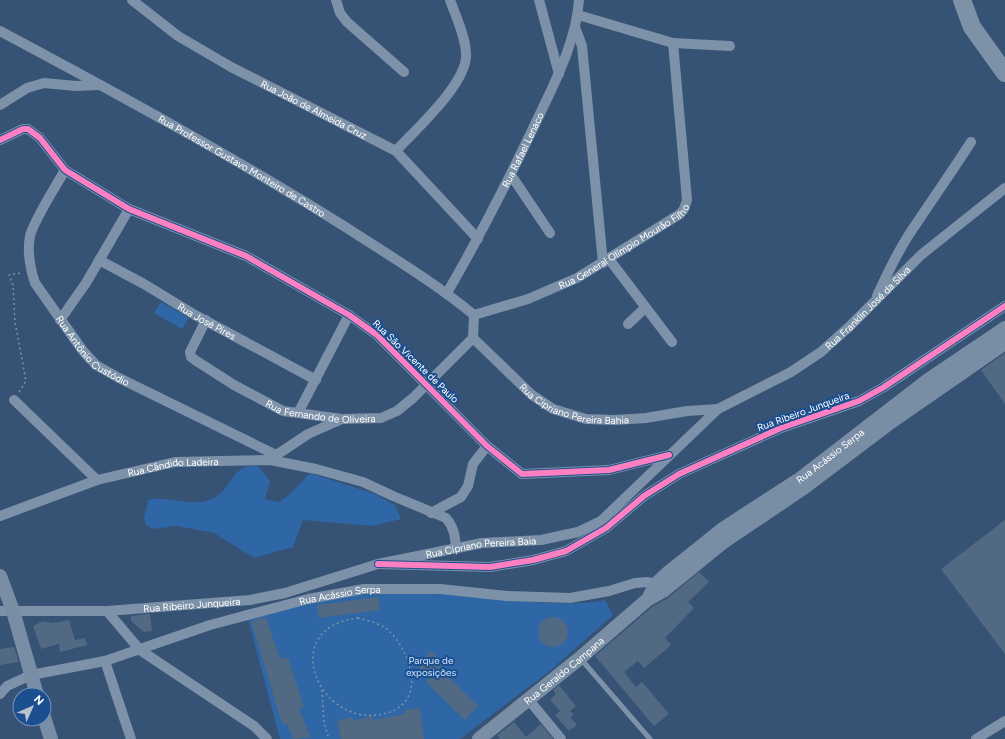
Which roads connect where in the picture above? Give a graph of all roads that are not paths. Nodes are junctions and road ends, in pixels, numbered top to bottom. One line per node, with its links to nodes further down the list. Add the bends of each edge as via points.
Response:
1 (132, 0): 19 (street, Rua João de Almeida Cruz, via 178,36 231,67)
2 (336, 0): 12 (street, via 340,13 347,22)
3 (450, 0): 19 (street, via 467,54 462,72 454,87)
4 (539, 0): 14 (street)
5 (579, 0): 7 (street, Rua Rafael Lenaco)
6 (962, 0): 13 (highway, via 972,26)
7 (578, 15): 8 (street, Rua Rafael Lenaco); 10 (street)
8 (575, 27): 14 (street, Rua Rafael Lenaco); 27 (street, via 582,46)
9 (0, 31): 15 (street, Rua Professor Gustavo Monteiro de Castro)
10 (673, 43): 11 (street); 27 (street, Rua General Olímpio Mourão Filho, via 686,192 684,209)
11 (730, 46)
12 (404, 72)
13 (1005, 73)
14 (559, 74): 21 (street, Rua Rafael Lenaco)
15 (102, 85): 16 (street, via 44,83 27,88); 28 (street, Rua Professor Gustavo Monteiro de Castro, via 242,164)
16 (0, 105)
17 (0, 140): 20 (street, Rua São Vicente de Paulo, via 28,129 40,138)
18 (971, 142): 29 (street, via 909,234)
19 (396, 151): 25 (street, Rua João de Almeida Cruz)
20 (65, 170): 23 (street, Rua São Vicente de Paulo); 34 (street, Rua Antônio Custódio, via 31,235 29,248 35,283)
21 (511, 175): 24 (street); 25 (street, Rua Rafael Lenaco)
22 (1005, 188): 29 (street, Rua Franklin José da Silva, via 921,255)
23 (129, 210): 26 (street); 32 (street, Rua São Vicente de Paulo, via 246,256)
24 (550, 233)
25 (478, 239): 28 (street, Rua Rafael Lenaco)
26 (99, 260): 34 (street); 35 (street, Rua José Pires)
27 (606, 261): 31 (street); 33 (street, Rua General Olímpio Mourão Filho, via 577,278 528,299)
28 (447, 293): 33 (street, Rua Professor Gustavo Monteiro de Castro)
29 (875, 301): 44 (street, Rua Franklin José da Silva, via 821,352 791,372)
30 (1005, 306): 54 (street, Rua Ribeiro Junqueira, via 859,401 781,428 679,474)
31 (645, 308): 36 (street); 39 (street)
32 (349, 315): 41 (street); 42 (street, Rua São Vicente de Paulo, via 377,335)
33 (474, 315): 38 (street)
34 (60, 320): 50 (street, Rua Antônio Custódio, via 96,365)
35 (206, 320): 41 (street, Rua José Pires); 45 (street, Rua Fernando de Oliveira, via 190,352 191,357 234,385 276,407)
36 (628, 324)
37 (1005, 328): 46 (street, Rua Acássio Serpa, via 928,380)
38 (473, 338): 42 (street, Rua Fernando de Oliveira); 44 (street, Rua Cipriano Pereira Bahia, via 532,395 553,410 586,419 615,420)
39 (672, 342)
40 (1005, 343): 46 (street, Rua Acássio Serpa)
41 (316, 380): 45 (street)
42 (425, 384): 47 (street, Rua Fernando de Oliveira, via 397,411 381,418); 48 (street, Rua São Vicente de Paulo)
43 (14, 400): 51 (street)
44 (718, 409): 49 (street)
45 (298, 413): 47 (street, Rua Fernando de Oliveira)
46 (888, 418): 58 (street, Rua Acássio Serpa)
47 (342, 419): 50 (street, via 308,434)
48 (487, 446): 49 (street, Rua São Vicente de Paulo, via 516,472 525,475 609,470); 52 (street, via 473,464 468,486 462,497)
49 (669, 455): 54 (street)
50 (273, 458): 51 (street, Rua Cândido Ladeira, via 175,462); 52 (street, via 363,482)
51 (97, 480): 53 (street, Rua Cândido Ladeira)
52 (431, 513): 55 (street, via 446,518 451,524)
53 (0, 516)
54 (603, 525): 55 (street, Rua Cipriano Pereira Baia, via 541,540); 56 (street, Rua Cipriano Pereira Baia, via 566,551 533,560 490,567)
55 (456, 547): 56 (street, Rua Cipriano Pereira Baia)
56 (378, 564): 60 (street, Rua Ribeiro Junqueira, via 285,593 250,600)
57 (0, 576): 59 (street)
58 (660, 587): 61 (street, Rua Acássio Serpa, via 647,582 635,583 570,598 506,596 440,589 364,589 308,599 210,625); 62 (street, Rua Geraldo Campana)
59 (6, 611): 60 (street, Rua Ribeiro Junqueira); 64 (street)
60 (107, 611): 61 (street)
61 (140, 650): 63 (street, Rua Acássio Serpa); 73 (street, via 254,726)
62 (580, 658): 68 (street, Rua Geraldo Campana); 76 (lane)
63 (105, 661): 64 (street, Rua Acássio Serpa); 72 (street)
64 (31, 675): 65 (street, Rua Acássio Serpa); 66 (street)
65 (4, 684): 67 (street)
66 (35, 687)
67 (0, 694)
68 (529, 700): 74 (street, Rua Geraldo Campana); 75 (street)
69 (1005, 722): 77 (street)
70 (47, 727): 71 (street)
71 (51, 739)
72 (131, 739)
73 (267, 739)
74 (479, 739)
75 (561, 739)
76 (650, 739)
77 (976, 739)

